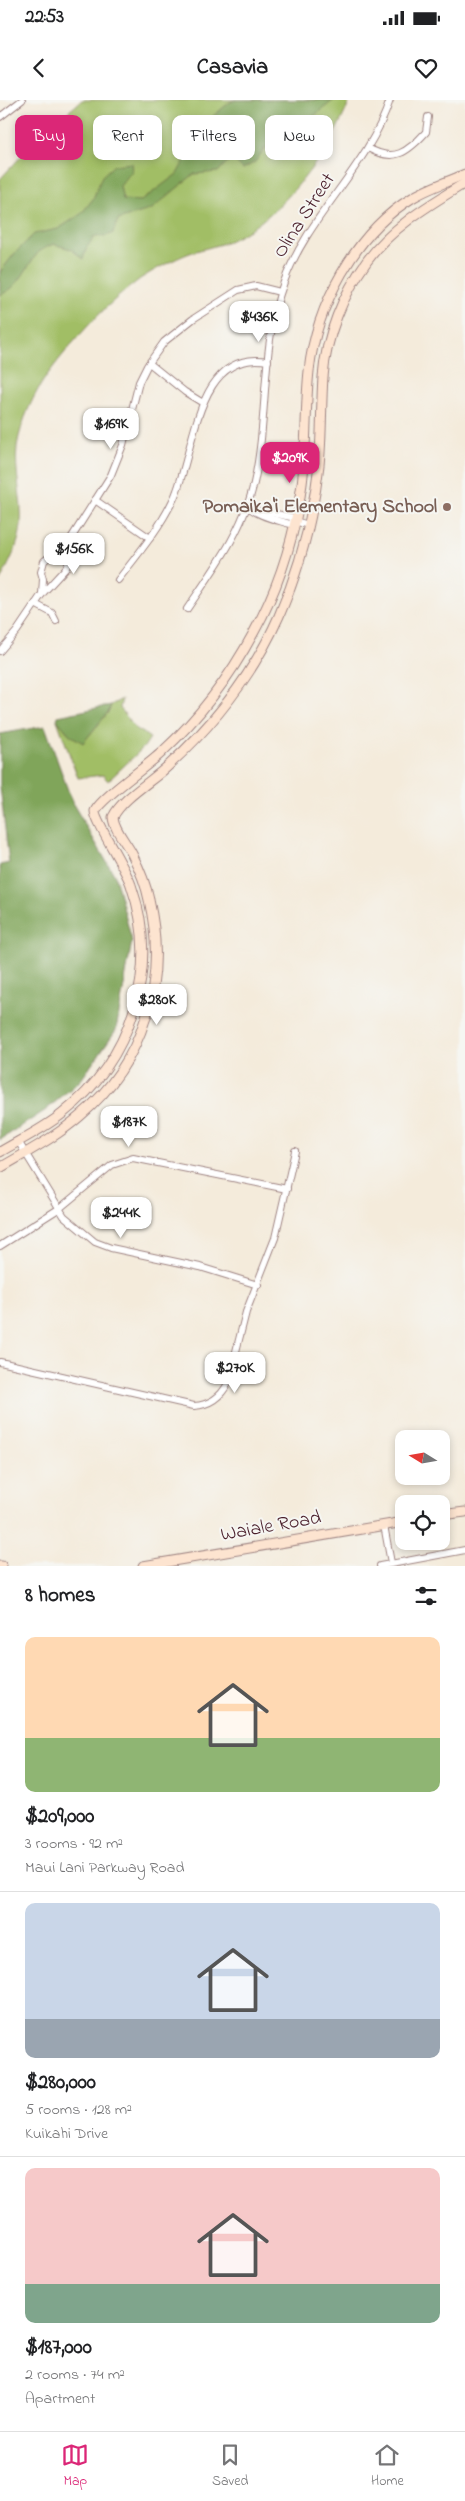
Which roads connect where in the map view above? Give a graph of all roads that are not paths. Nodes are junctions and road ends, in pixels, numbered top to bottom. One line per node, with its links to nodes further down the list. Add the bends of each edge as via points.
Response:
1 (22, 100): 3 (street)
2 (390, 100): 5 (street, Olina Street)
3 (0, 117)
4 (428, 117): 5 (street, via 426,132 400,154 386,156)
5 (368, 148): 8 (street, Olina Street, via 297,253)
6 (465, 174): 14 (main road, via 411,198 397,210 360,246 331,292 311,358 302,484)
7 (465, 182): 15 (main road, via 415,213 384,241 368,260 342,304 329,343 323,376 319,463)
8 (280, 292): 9 (street, Olina Street); 10 (street, via 250,286 233,292 193,318)
9 (268, 361): 11 (street, via 249,359 233,365 216,382); 13 (street, Olina Street)
10 (149, 363): 11 (street); 12 (street, via 139,382 120,455)
11 (203, 403): 16 (street, via 175,496)
12 (95, 500): 16 (street); 17 (street)
13 (249, 509): 14 (street, via 278,521 290,524); 21 (street, Olina Street, via 228,549)
14 (294, 521): 15 (street); 24 (main road, via 276,584 229,675 198,716 95,811 96,820 122,863 138,913 142,955 137,1005 125,1037 105,1071 62,1114)
15 (309, 525): 27 (main road, via 279,616 236,692 169,766 120,807 113,817 138,865 152,912 156,955 150,1007 137,1045 113,1082 79,1118)
16 (150, 538): 18 (street)
17 (70, 540): 19 (street, via 66,568); 19 (street, via 44,560)
18 (118, 580)
19 (42, 594): 20 (street)
20 (35, 604): 22 (street, via 52,613); 23 (street)
21 (186, 609)
22 (56, 621)
23 (0, 651)
24 (18, 1142): 26 (main road); 27 (street)
25 (295, 1151): 29 (street)
26 (0, 1152)
27 (24, 1153): 28 (main road); 30 (street)
28 (0, 1168)
29 (287, 1189): 30 (street, via 133,1158 112,1165); 32 (street, via 276,1238)
30 (60, 1208): 31 (street); 32 (street, via 85,1236 103,1245 200,1267)
31 (0, 1246)
32 (258, 1285): 33 (street, via 240,1331 228,1383 220,1396 207,1404 185,1405)
33 (0, 1362)
34 (465, 1512): 35 (main road)
35 (450, 1514)
36 (395, 1523): 37 (main road, Waiale Road)
37 (384, 1525): 39 (street); 40 (main road, Waiale Road)
38 (465, 1550): 39 (street)
39 (391, 1563): 41 (street)
40 (143, 1566)
41 (380, 1566)

